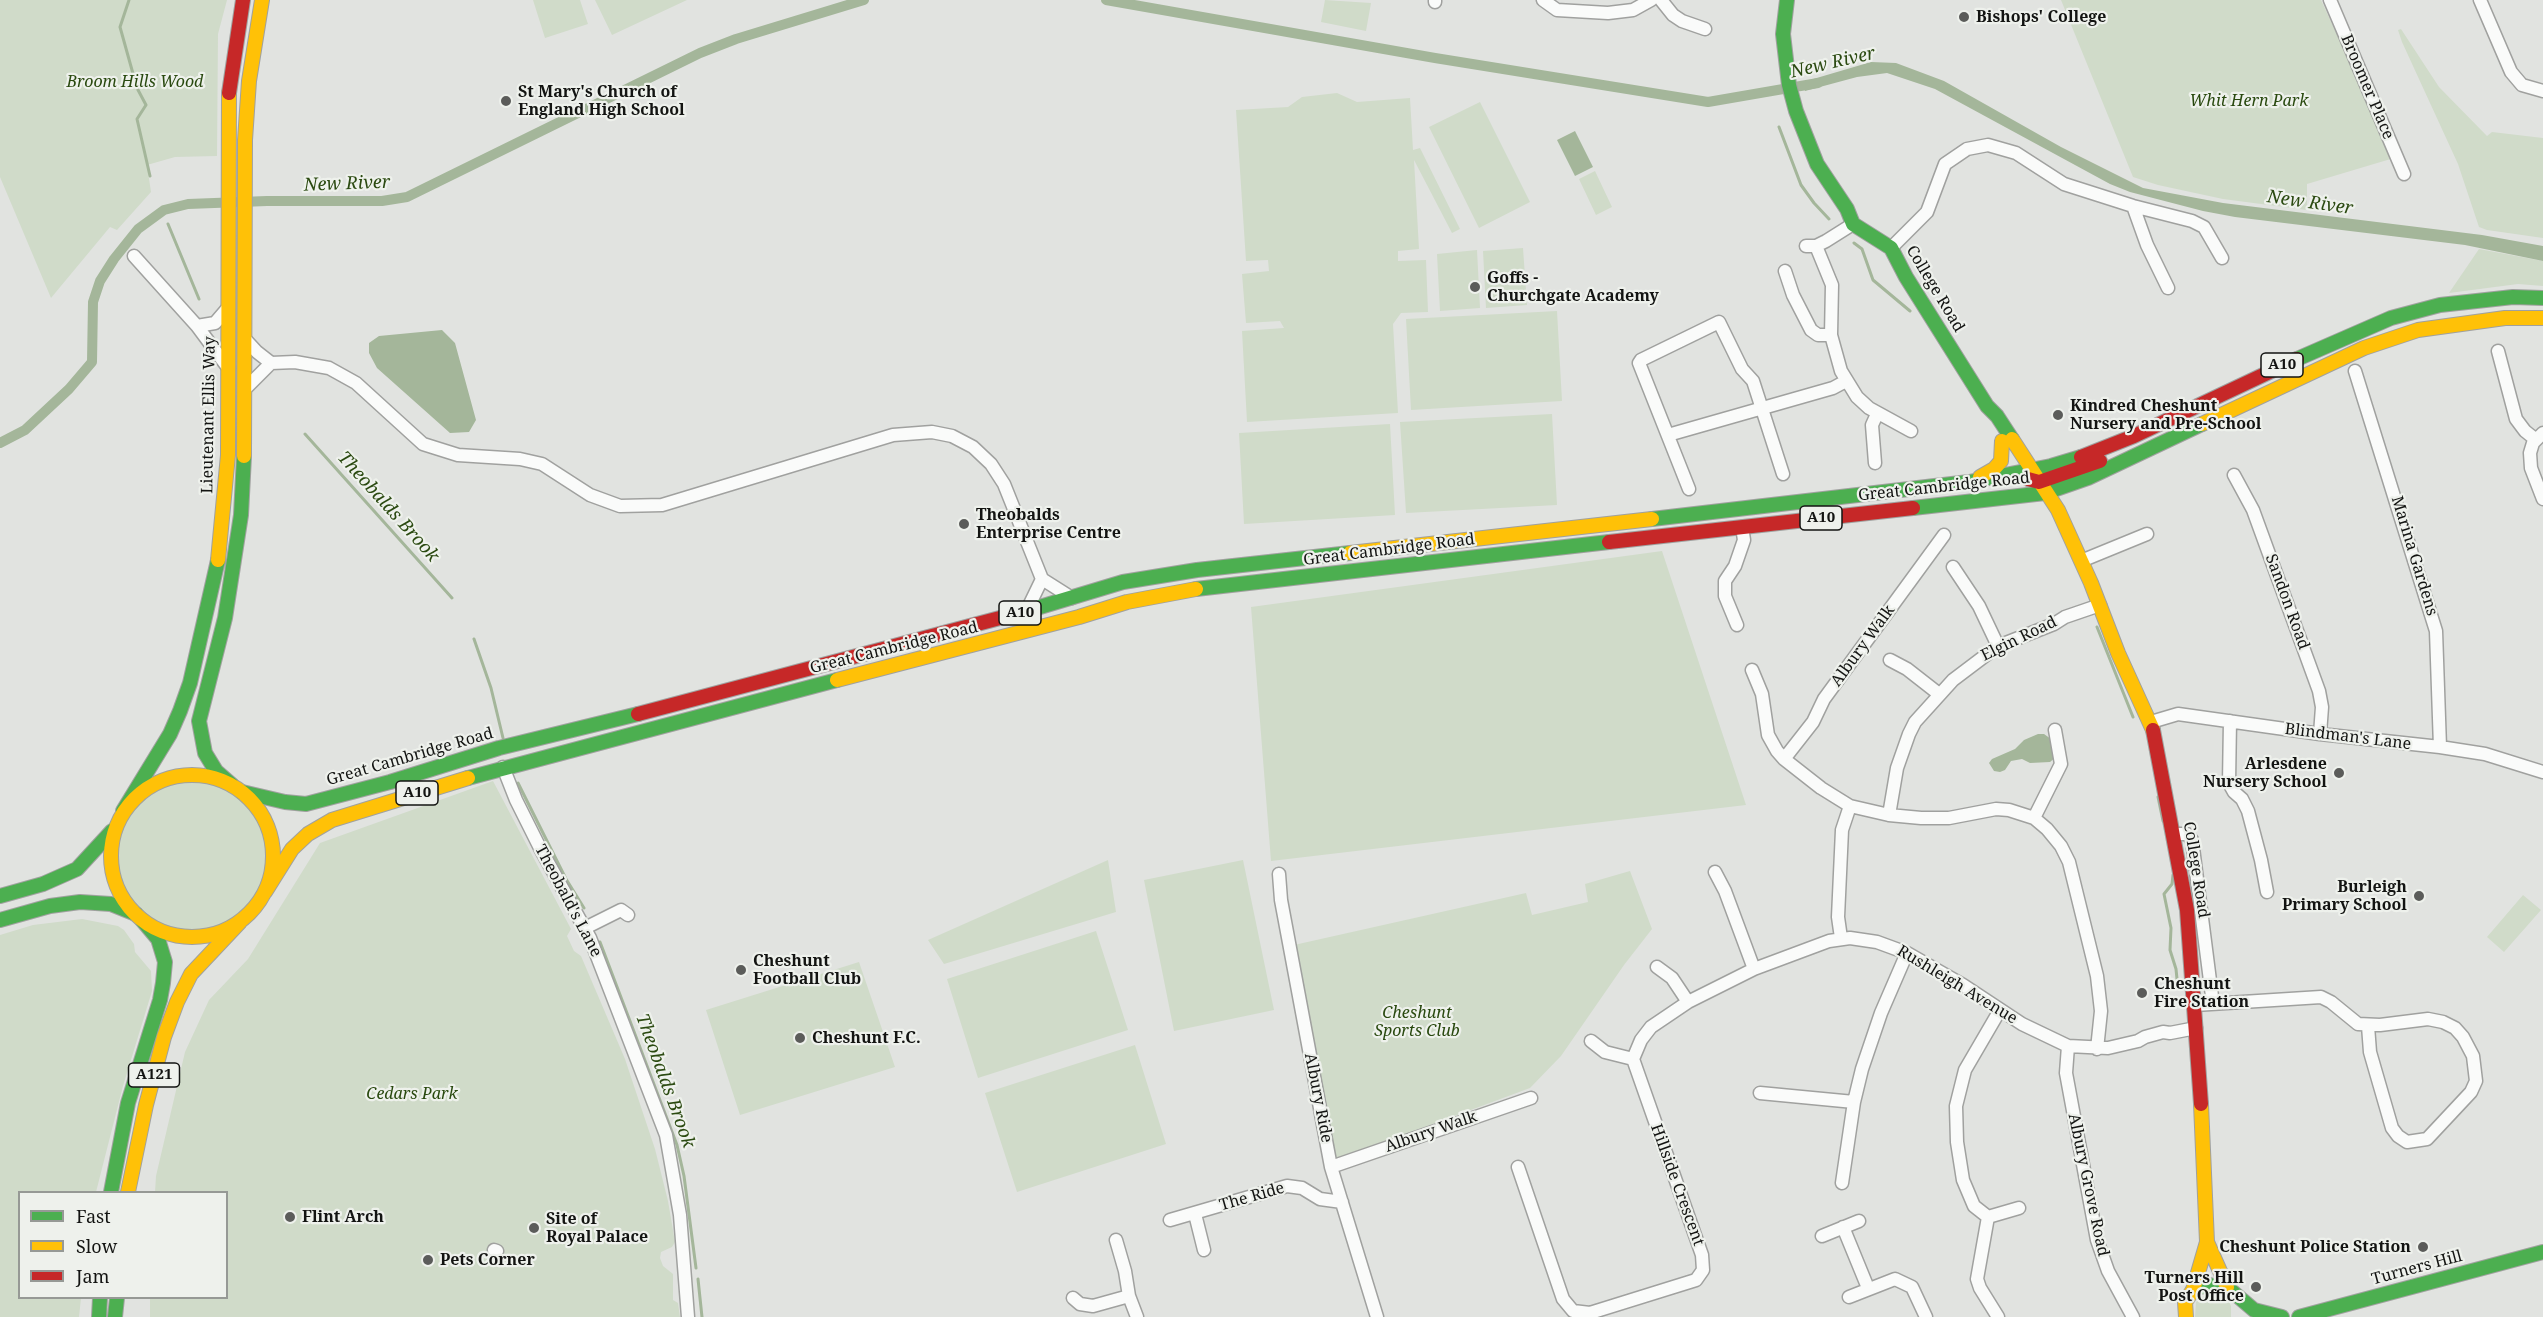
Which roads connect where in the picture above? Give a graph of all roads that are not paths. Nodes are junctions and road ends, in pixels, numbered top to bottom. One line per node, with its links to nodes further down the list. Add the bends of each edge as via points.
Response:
1 (243, 0): 20 (main road, Lieutenant Ellis Way, via 229,91)
2 (262, 0): 24 (main road, via 249,81 244,186)
3 (1544, 0): 4 (street, via 1557,10 1608,13 1633,10)
4 (1651, 0)
5 (1661, 0): 9 (street, via 1682,21)
6 (1787, 0): 13 (main road, via 1783,34 1790,92 1817,164)
7 (2330, 0): 11 (street, Broomer Place)
8 (2480, 0): 10 (street, via 2511,72 2522,85)
9 (1705, 29)
10 (2543, 91)
11 (2404, 174)
12 (2133, 206): 14 (street, via 2064,184 2016,153 1977,145 1945,164 1927,212); 16 (street, via 2204,227); 18 (street)
13 (1853, 224): 14 (main road, College Road); 23 (street, via 1811,246 1832,285)
14 (1891, 248): 31 (main road, College Road)
15 (134, 256): 22 (street)
16 (2222, 258)
17 (1785, 271): 23 (street, via 1811,330)
18 (2168, 288)
19 (2543, 298): 42 (main road, Great Cambridge Road / A10, via 2513,297 2440,305 2391,318)
20 (227, 309): 22 (street, via 215,324); 27 (main road, Lieutenant Ellis Way)
21 (2543, 318): 42 (main road, Great Cambridge Road / A10, via 2478,320 2418,330 2364,348 2088,478)
22 (197, 326): 27 (street)
23 (1831, 336): 29 (street)
24 (246, 339): 26 (street); 30 (main road)
25 (2498, 351): 36 (street, via 2516,419 2525,431)
26 (271, 363): 30 (street); 51 (street, via 295,362 329,368 356,383 423,444 458,455 542,464 590,495 620,506 662,505 893,435 932,432 952,436 973,447 1004,484)
27 (228, 369): 70 (main road, Lieutenant Ellis Way, via 228,455 220,553 190,683 170,734)
28 (2355, 371): 64 (street, Marina Gardens, via 2436,631)
29 (1846, 381): 32 (street); 33 (street)
30 (246, 388): 68 (main road, via 245,458 234,570 199,722 205,753 216,771)
31 (1987, 406): 37 (main road, College Road, via 1989,421); 42 (main road, College Road, via 1997,416)
32 (1762, 409): 35 (street); 35 (street, via 1753,381 1742,369 1719,322 1639,363); 39 (street)
33 (1876, 414): 34 (street); 38 (street, via 1872,426)
34 (1911, 431)
35 (1668, 435): 43 (street)
36 (2539, 436): 45 (street, via 2531,448 2530,459)
37 (2002, 441): 41 (main road, via 1998,466); 42 (main road, College Road)
38 (1875, 463)
39 (1782, 474)
40 (2234, 475): 63 (street, Sandon Road, via 2253,510 2319,691)
41 (1969, 482): 42 (main road, Great Cambridge Road / A10); 44 (main road, Great Cambridge Road / A10)
42 (2034, 482): 44 (main road, via 1911,497); 46 (main road, Great Cambridge Road / A10); 49 (main road, College Road)
43 (1689, 489)
44 (1871, 495): 52 (main road, Great Cambridge Road / A10, via 1197,570 1124,582)
45 (2543, 499)
46 (1742, 527): 55 (street, via 1744,540 1725,581 1725,596); 66 (main road, Great Cambridge Road / A10, via 1203,588 1127,602)
47 (2147, 534): 49 (street)
48 (1944, 535): 65 (street, Albury Walk)
49 (2081, 561): 53 (main road, College Road)
50 (1953, 567): 56 (street, via 1979,606)
51 (1042, 579): 52 (street); 54 (street)
52 (1073, 599): 54 (main road, Great Cambridge Road / A10)
53 (2100, 605): 56 (street, Elgin Road); 61 (main road, College Road)
54 (1027, 611): 68 (main road, Great Cambridge Road / A10, via 499,748 306,804)
55 (1737, 625)
56 (1998, 646): 59 (street, Elgin Road, via 1972,663)
57 (1890, 660): 59 (street)
58 (1752, 670): 65 (street, via 1762,694 1768,735)
59 (1939, 694): 71 (street, Elgin Road, via 1908,734)
60 (2230, 721): 61 (street, Blindman's Lane, via 2178,714); 63 (street, Blindman's Lane); 78 (street, via 2229,783 2248,811)
61 (2151, 722): 74 (main road, College Road)
62 (2055, 730): 72 (street, via 2061,764)
63 (2320, 734): 64 (street, Blindman's Lane)
64 (2440, 747): 67 (street, Blindman's Lane, via 2485,754)
65 (1784, 759): 69 (street)
66 (502, 767): 77 (main road, Great Cambridge Road / A10, via 332,820 292,849); 84 (street, Theobald's Lane, via 535,838)
67 (2543, 772)
68 (237, 789): 70 (main road, via 203,776 186,775 150,787); 77 (main road, via 256,807 272,840 272,874)
69 (1850, 806): 71 (street); 85 (street, via 1842,830 1838,917)
70 (123, 811): 73 (main road)
71 (1889, 815): 72 (street, via 1949,818 2001,809)
72 (2034, 818): 97 (street, via 2061,846 2072,875 2100,994)
73 (112, 831): 79 (main road, via 77,869); 81 (main road, via 114,875 123,898)
74 (2174, 834): 90 (street, via 2187,834 2192,840); 91 (main road, College Road, via 2187,910)
75 (1714, 872): 88 (street)
76 (1279, 874): 102 (street, Albury Ride)
77 (265, 892): 83 (main road)
78 (2266, 892)
79 (0, 896)
80 (628, 915): 84 (street, via 621,910)
81 (139, 917): 82 (main road, via 111,904 80,902); 83 (main road, via 160,931 179,936 202,937); 105 (main road, A121, via 158,939 165,962 160,1000 128,1103)
82 (0, 920)
83 (240, 922): 106 (main road, A121, via 190,974 177,1002 146,1106)
84 (590, 925): 133 (street, Theobald's Lane, via 666,1136 680,1215)
85 (1841, 938): 86 (street, Rushleigh Avenue, via 1878,942); 88 (street, Rushleigh Avenue)
86 (1907, 953): 92 (street, Rushleigh Avenue); 101 (street, via 1870,1041)
87 (1657, 967): 89 (street, via 1672,978)
88 (1754, 969): 89 (street, Rushleigh Avenue)
89 (1688, 1002): 98 (street, Rushleigh Avenue, via 1651,1027)
90 (2212, 1004): 91 (street); 93 (street, via 2321,997 2353,1021)
91 (2195, 1005): 94 (main road, College Road)
92 (2000, 1010): 96 (street, Rushleigh Avenue); 110 (street, via 1965,1070 1956,1106 1963,1180 1974,1206)
93 (2368, 1026): 93 (street, via 2428,1019 2443,1022 2463,1037 2473,1056 2476,1081 2471,1092 2427,1139 2407,1142 2392,1128 2370,1052)
94 (2196, 1028): 97 (street, Rushleigh Avenue); 116 (main road, College Road)
95 (1591, 1041): 98 (street, via 1605,1052)
96 (2068, 1046): 97 (street, Rushleigh Avenue); 138 (street, Albury Grove Road, via 2066,1073 2097,1240 2108,1271)
97 (2097, 1049)
98 (1633, 1059): 128 (street, Hillside Crescent, via 1704,1264 1691,1284)
99 (1760, 1093): 101 (street)
100 (1531, 1098): 102 (street, Albury Walk)
101 (1854, 1101): 104 (street)
102 (1331, 1167): 107 (street, Albury Ride)
103 (1518, 1167): 128 (street, Hillside Crescent, via 1565,1304 1580,1314)
104 (1842, 1183)
105 (111, 1191)
106 (129, 1191)
107 (1342, 1202): 109 (street, The Ride, via 1320,1200 1302,1188 1287,1186); 135 (street, Albury Ride)
108 (2019, 1208): 110 (street)
109 (1195, 1214): 111 (street, The Ride); 117 (street)
110 (1988, 1217): 137 (street, via 1977,1279)
111 (1170, 1220)
112 (1859, 1221): 113 (street)
113 (1843, 1227): 114 (street); 120 (street)
114 (1822, 1236)
115 (1116, 1240): 122 (street)
116 (2207, 1242): 119 (main road, College Road); 121 (main road, College Road)
117 (1204, 1250)
118 (2543, 1252): 130 (main road, Turners Hill)
119 (2226, 1287): 121 (main road, via 2207,1285); 124 (main road)
120 (1868, 1288): 123 (street); 136 (street, via 1895,1279 1905,1282 1916,1293)
121 (2193, 1290): 129 (main road, College Road, via 2185,1302)
122 (1129, 1296): 127 (street, via 1093,1306); 134 (street)
123 (1849, 1297)
124 (2237, 1298): 139 (main road); 140 (main road, via 2254,1310)
125 (100, 1299): 131 (main road)
126 (117, 1299): 132 (main road)
127 (1073, 1299)
128 (1614, 1312)
129 (2184, 1316)
130 (2308, 1316)
131 (99, 1317)
132 (115, 1317)
133 (688, 1317)
134 (1137, 1317)
135 (1377, 1317)
136 (1926, 1317)
137 (1998, 1317)
138 (2133, 1317)
139 (2239, 1317)
140 (2282, 1317)

